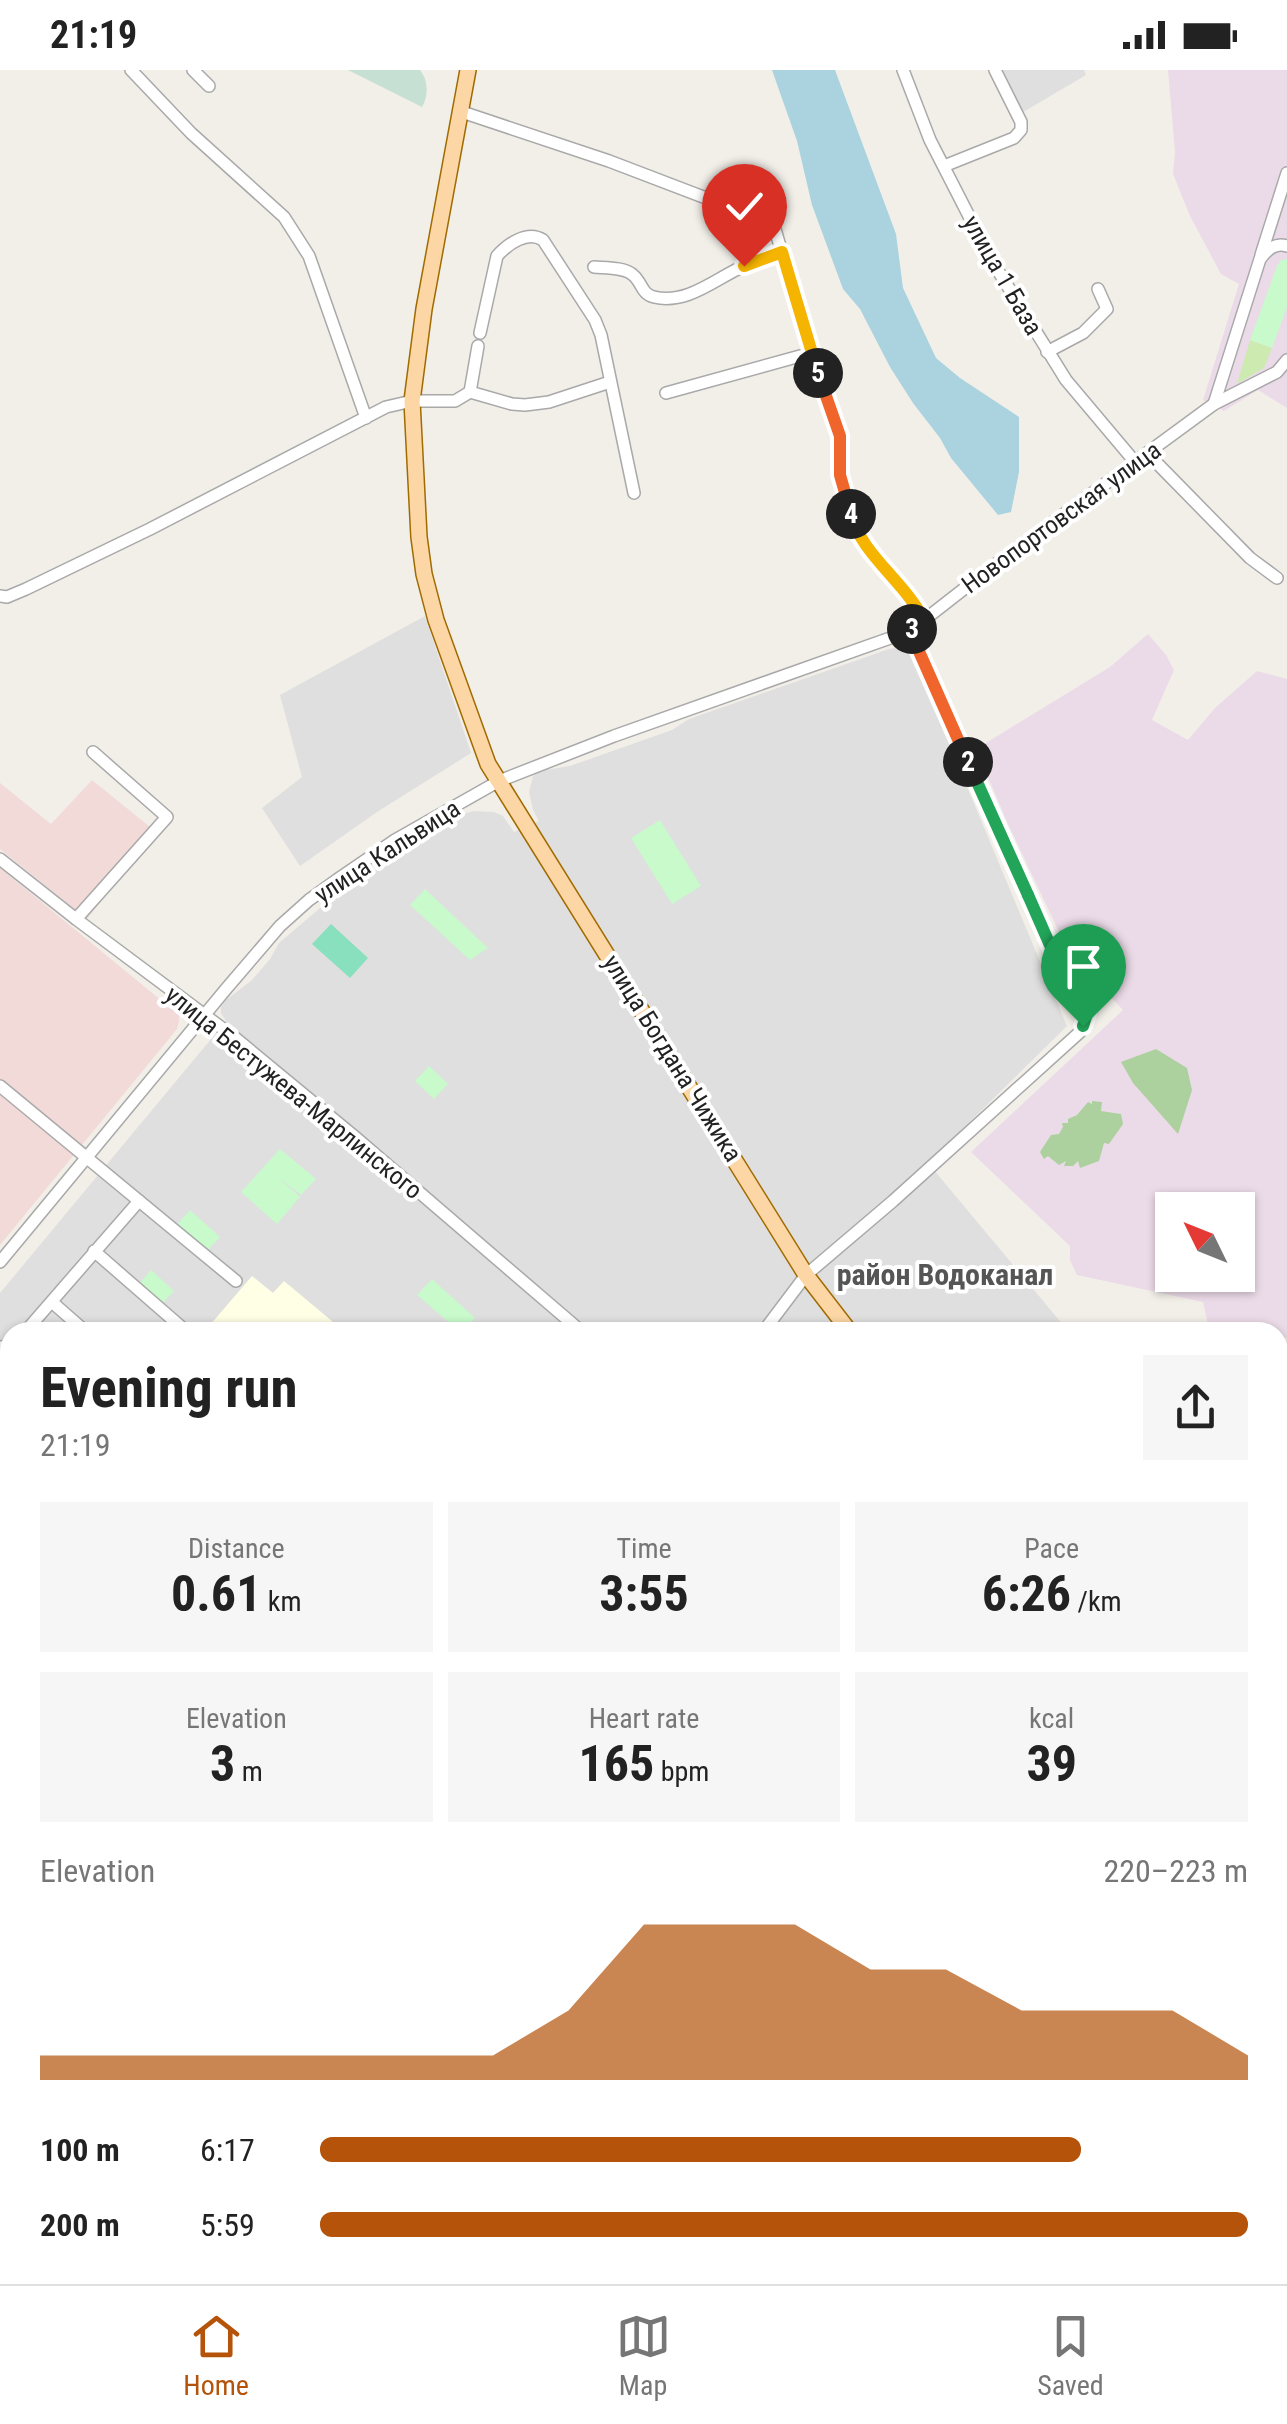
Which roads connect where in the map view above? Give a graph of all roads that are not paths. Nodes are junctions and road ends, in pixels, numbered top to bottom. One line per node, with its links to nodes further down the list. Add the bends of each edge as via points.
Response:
1 (193, 70): 6 (street)
2 (468, 70): 7 (main road, улица Богдана Чижика)
3 (902, 70): 8 (street, улица 1 База)
4 (996, 70): 8 (street, via 1021,130)
5 (133, 71): 23 (street, via 296,234)
6 (209, 86)
7 (459, 111): 11 (street, via 766,221); 21 (main road, улица Богдана Чижика)
8 (944, 166): 15 (street, улица 1 База)
9 (1287, 172): 12 (street)
10 (1287, 246): 12 (street, via 1269,248)
11 (782, 252): 13 (street, via 682,296 652,297 634,274); 16 (street)
12 (1260, 259): 22 (street)
13 (594, 267)
14 (1098, 289): 15 (street, via 1107,309 1083,333)
15 (1047, 352): 25 (street, улица 1 База)
16 (811, 353): 20 (street); 29 (street, via 840,436 840,475 858,536)
17 (1287, 360): 22 (street, Новопортовская улица, via 1277,372)
18 (610, 382): 19 (street, via 524,406); 19 (street, via 595,320 543,240 528,236 497,256); 26 (street)
19 (470, 392): 21 (street, via 456,401)
20 (666, 393)
21 (412, 400): 23 (street); 32 (main road, улица Богдана Чижика, via 424,574)
22 (1214, 404): 24 (street, Новопортовская улица)
23 (366, 418): 28 (street, via 150,529)
24 (1147, 453): 25 (street, Новопортовская улица); 27 (street)
25 (1134, 462): 29 (street, Новопортовская улица)
26 (634, 493)
27 (1277, 578)
28 (0, 596)
29 (924, 620): 30 (street, Новопортовская улица)
30 (910, 631): 32 (street, улица Кальвица); 41 (street, via 1087,1014 1080,1032)
31 (93, 752): 34 (street, via 167,816)
32 (499, 781): 35 (street, улица Кальвица, via 309,900); 41 (main road, улица Богдана Чижика)
33 (0, 858): 34 (street, улица Бестужева-Марлинского)
34 (76, 919): 35 (street, улица Бестужева-Марлинского)
35 (204, 1015): 37 (street, улица Кальвица); 47 (street, улица Бестужева-Марлинского)
36 (0, 1086): 37 (street)
37 (86, 1157): 38 (street); 40 (street, улица Кальвица)
38 (138, 1201): 39 (street); 42 (street)
39 (94, 1251): 43 (street); 46 (street)
40 (0, 1262)
41 (806, 1275): 48 (street); 49 (main road, улица Богдана Чижика)
42 (236, 1282)
43 (53, 1303): 44 (street); 45 (street)
44 (35, 1322)
45 (75, 1322)
46 (176, 1322)
47 (570, 1322)
48 (771, 1322)
49 (842, 1322)

